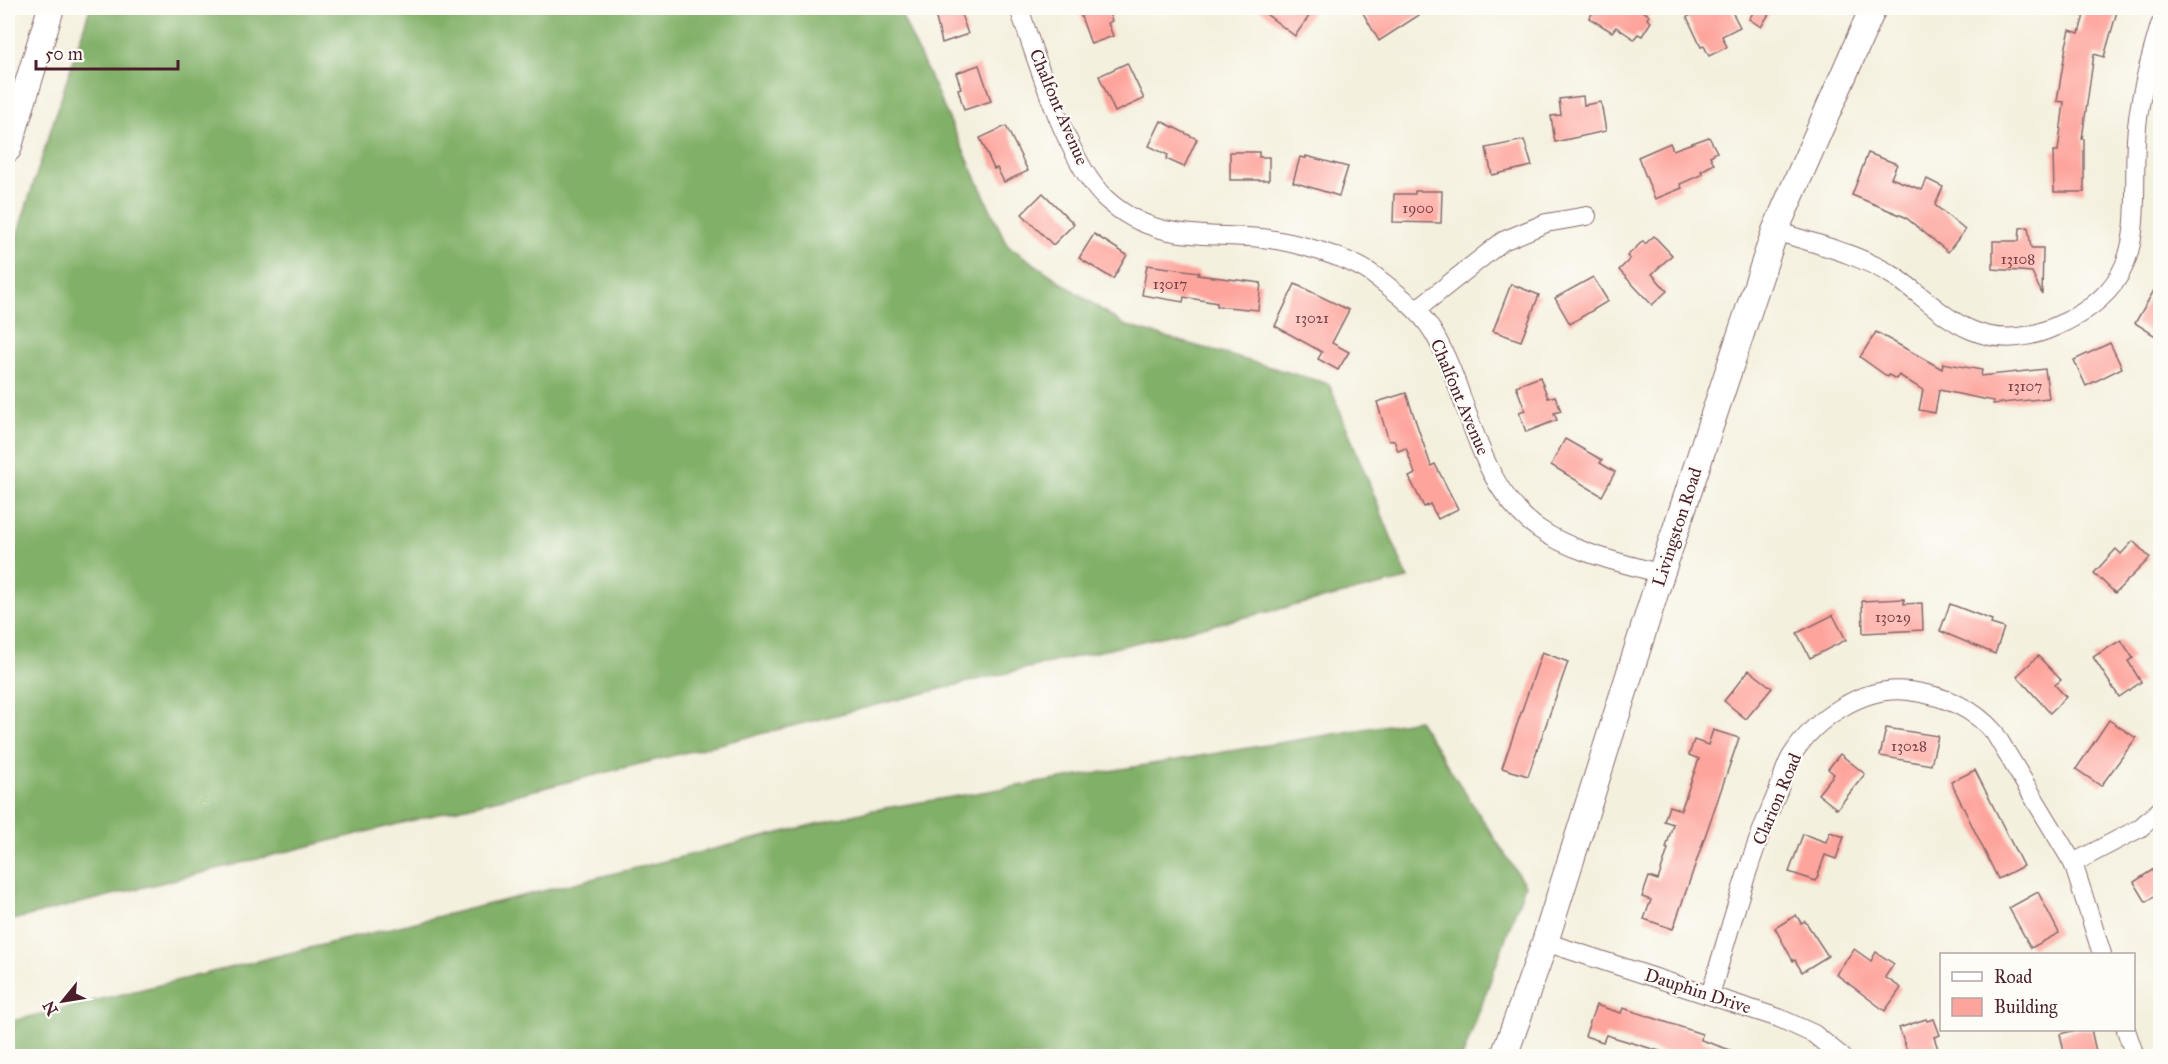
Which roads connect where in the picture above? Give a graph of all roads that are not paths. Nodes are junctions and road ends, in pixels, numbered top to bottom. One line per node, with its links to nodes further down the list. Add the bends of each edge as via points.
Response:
1 (51, 8): 5 (main road)
2 (1019, 8): 8 (street, Chalfont Avenue, via 1070,141 1090,180 1106,199 1142,223 1193,237 1263,238 1343,259 1373,274)
3 (1874, 8): 7 (main road, Livingston Road)
4 (2160, 25): 7 (street, via 2140,101 2133,236 2119,275 2085,312 2039,333 2009,339 1990,336 1951,320 1875,265)
5 (8, 149)
6 (1587, 216): 8 (street, via 1546,224 1503,241)
7 (1775, 231): 9 (main road, Livingston Road)
8 (1416, 310): 9 (street, Chalfont Avenue, via 1433,332 1492,474 1516,509 1565,545)
9 (1661, 574): 12 (main road, Livingston Road)
10 (2160, 810): 11 (street, via 2140,828)
11 (2073, 862): 13 (street, Clarion Road); 14 (street, Clarion Road, via 2012,758 1984,721 1960,706 1916,692 1888,691 1862,698 1812,730 1790,759 1766,818)
12 (1545, 942): 14 (street, Dauphin Drive); 16 (main road, Livingston Road)
13 (2102, 953)
14 (1710, 995): 17 (street, Dauphin Drive, via 1814,1034)
15 (2127, 1031): 18 (street)
16 (1504, 1056)
17 (1841, 1056)
18 (2135, 1056)

